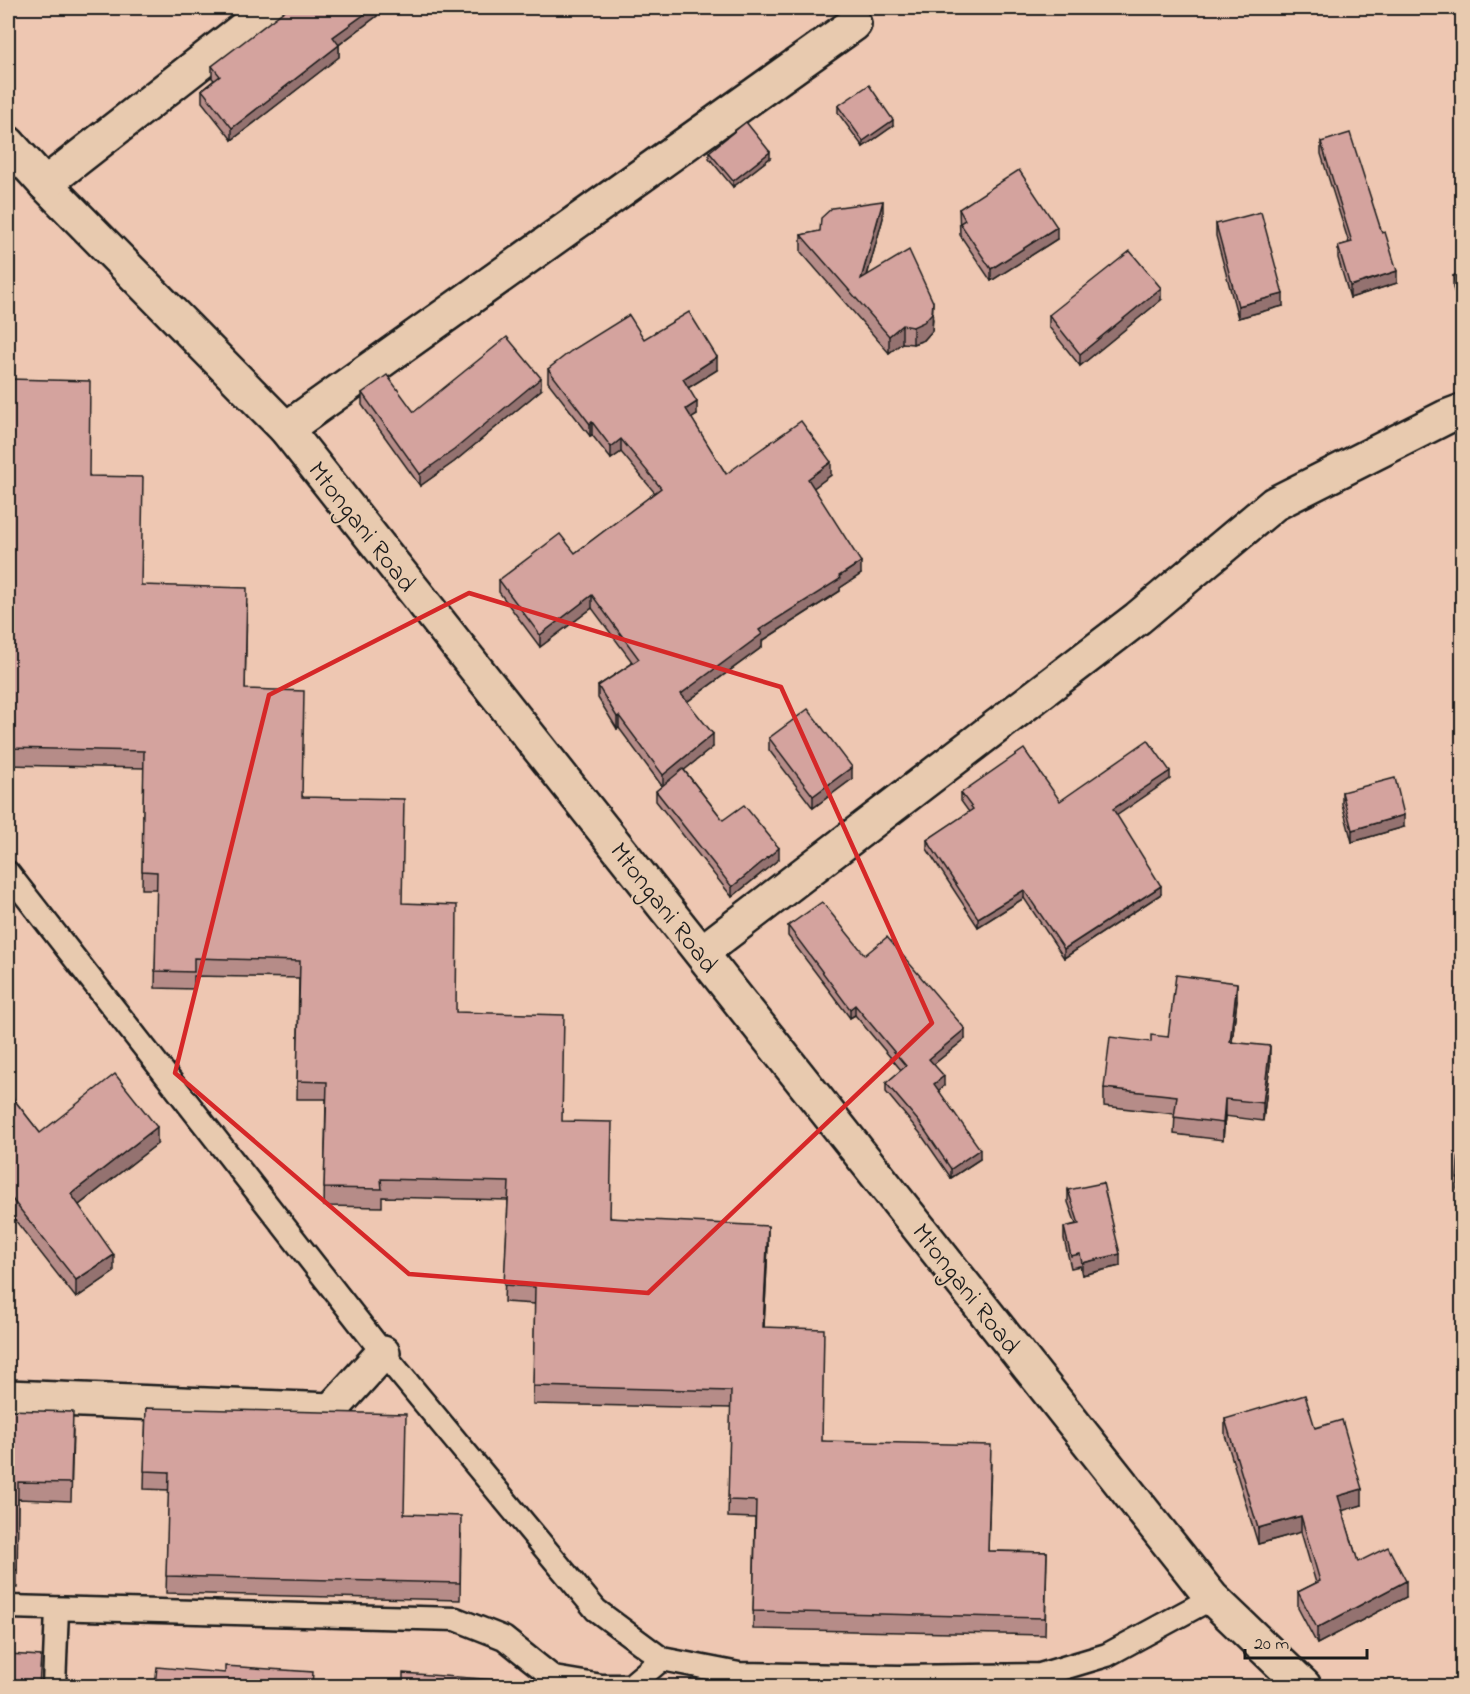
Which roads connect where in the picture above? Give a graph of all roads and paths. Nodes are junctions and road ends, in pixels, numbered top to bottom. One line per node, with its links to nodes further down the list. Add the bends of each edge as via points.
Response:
1 (270, 8): 4 (street)
2 (855, 24): 6 (street)
3 (8, 143): 4 (street, Mtongani Road)
4 (45, 184): 6 (street, Mtongani Road)
5 (1462, 411): 8 (street, via 1274,504 1138,618)
6 (286, 429): 8 (street, Mtongani Road)
7 (8, 873): 9 (lane)
8 (702, 952): 11 (street, Mtongani Road)
9 (383, 1353): 10 (street, via 331,1410); 14 (lane, via 596,1610)
10 (8, 1397)
11 (1212, 1598): 14 (lane, via 1107,1655 1040,1675 740,1674); 16 (street, Mtongani Road)
12 (8, 1607): 13 (lane)
13 (57, 1609): 14 (lane, via 456,1619 504,1638 554,1678 602,1686 630,1686); 15 (lane)
14 (662, 1659)
15 (54, 1686)
16 (1304, 1686)

